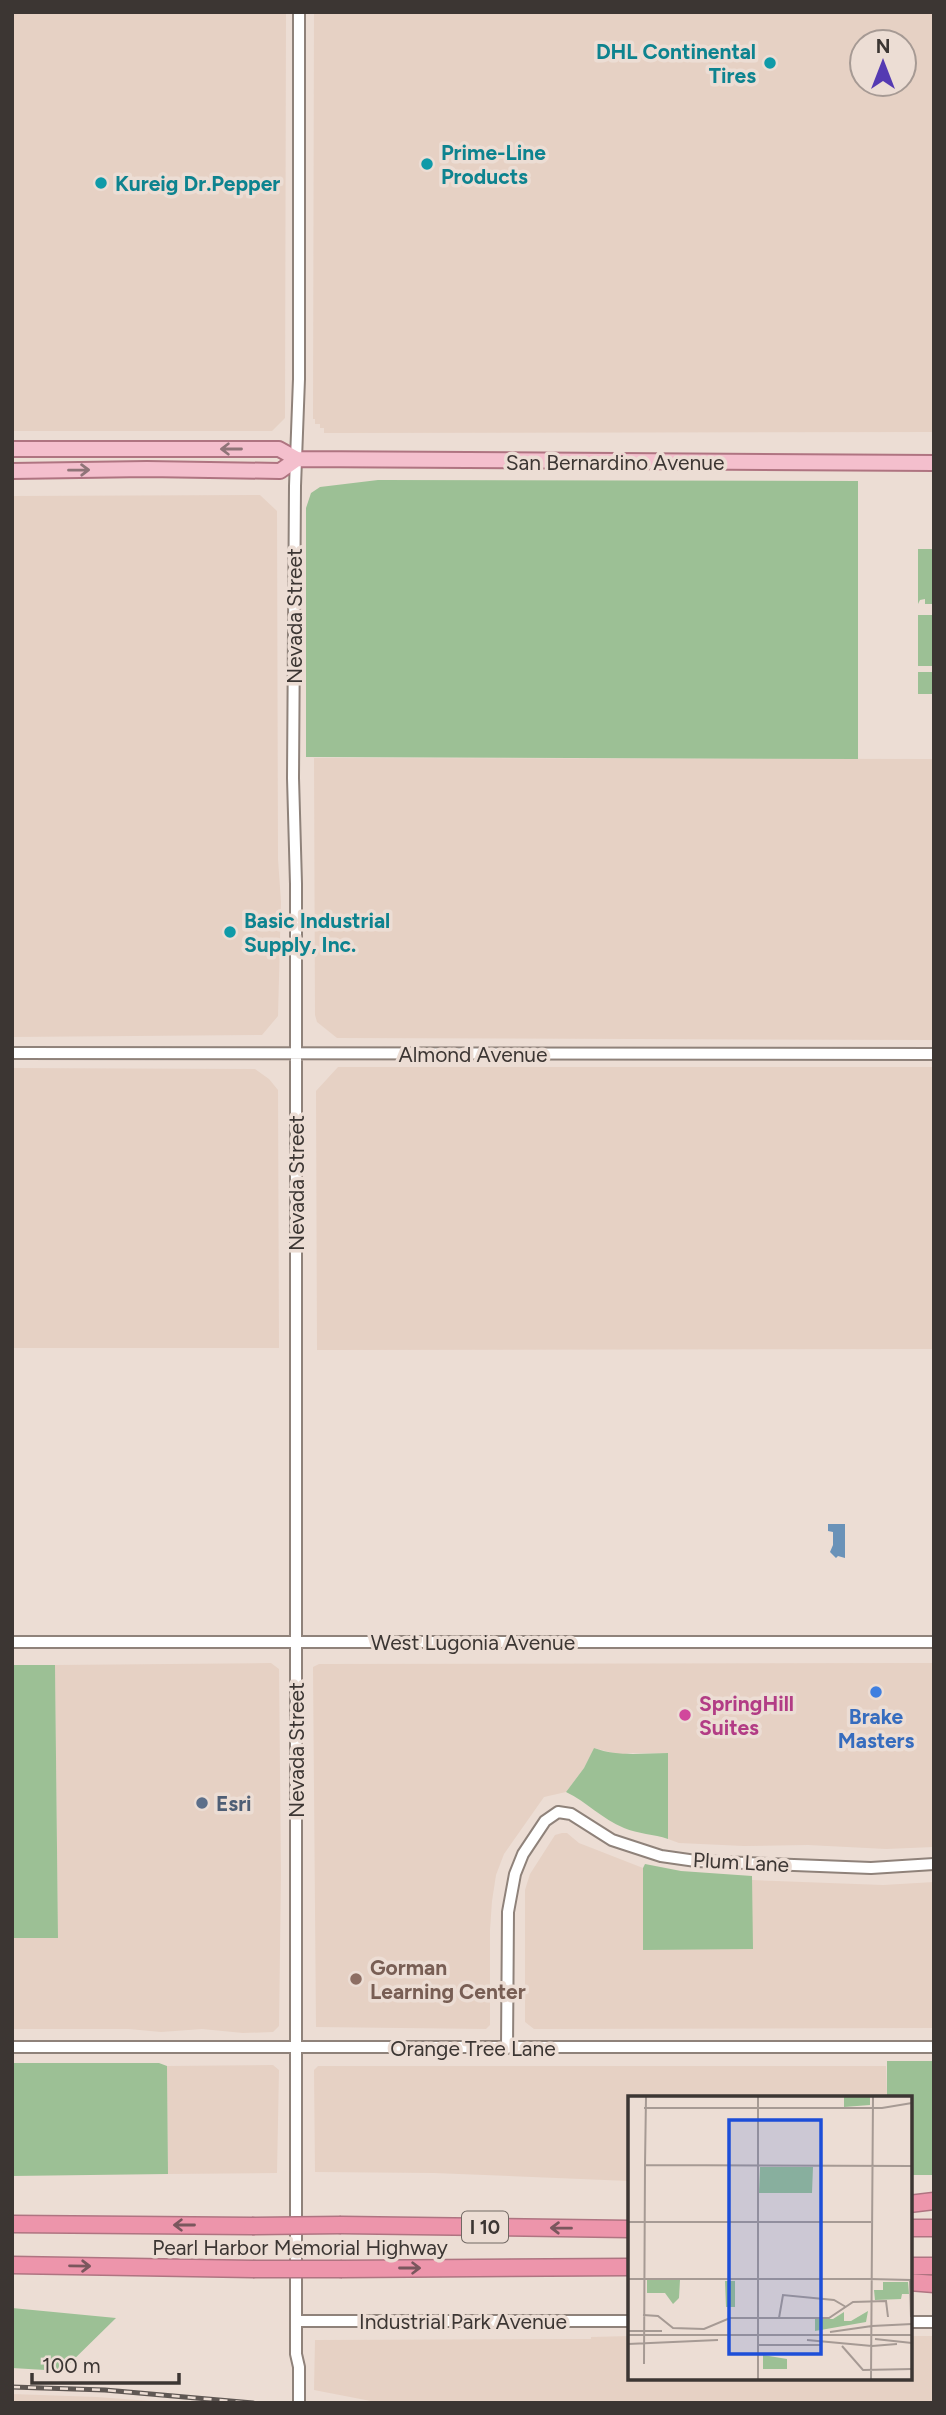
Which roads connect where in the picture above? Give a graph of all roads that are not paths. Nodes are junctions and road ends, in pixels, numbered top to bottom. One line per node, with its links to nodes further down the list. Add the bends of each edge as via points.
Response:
1 (299, 12): 3 (street, Nevada Street)
2 (12, 449): 3 (main road, San Bernardino Avenue, one-way to 2, via 279,449)
3 (297, 459): 4 (main road, San Bernardino Avenue); 5 (main road, San Bernardino Avenue, one-way to 3, via 280,471); 7 (street, Nevada Street)
4 (934, 463)
5 (12, 471)
6 (12, 1053): 7 (street, Almond Avenue)
7 (296, 1054): 8 (street, Almond Avenue); 10 (street, Nevada Street)
8 (934, 1054)
9 (12, 1642): 10 (street, West Lugonia Avenue)
10 (297, 1642): 11 (street, West Lugonia Avenue); 13 (street, Nevada Street)
11 (934, 1642)
12 (934, 1864): 15 (street, Plum Lane, via 871,1868 696,1861 635,1849 571,1814 558,1812 545,1821 523,1854 511,1891)
13 (296, 2047): 14 (street, Orange Tree Lane); 15 (street, Orange Tree Lane); 29 (street, Nevada Street)
14 (12, 2048)
15 (507, 2048): 16 (street, Orange Tree Lane)
16 (934, 2048)
17 (934, 2201): 18 (highway)
18 (911, 2204)
19 (12, 2224): 22 (highway, Pearl Harbor Memorial Highway / I 10, one-way to 19, bridge)
20 (911, 2228): 21 (highway)
21 (934, 2228)
22 (628, 2229)
23 (12, 2265): 26 (highway, Pearl Harbor Memorial Highway / I 10, one-way to 26, bridge)
24 (911, 2266): 25 (highway)
25 (934, 2266)
26 (628, 2267)
27 (911, 2282): 28 (highway)
28 (934, 2284)
29 (297, 2321): 30 (street, Industrial Park Avenue); 33 (street, Nevada Street)
30 (628, 2321)
31 (911, 2322): 32 (street)
32 (934, 2322)
33 (296, 2354): 34 (street, Nevada Street); 35 (street, Nevada Street)
34 (292, 2403)
35 (299, 2403)

